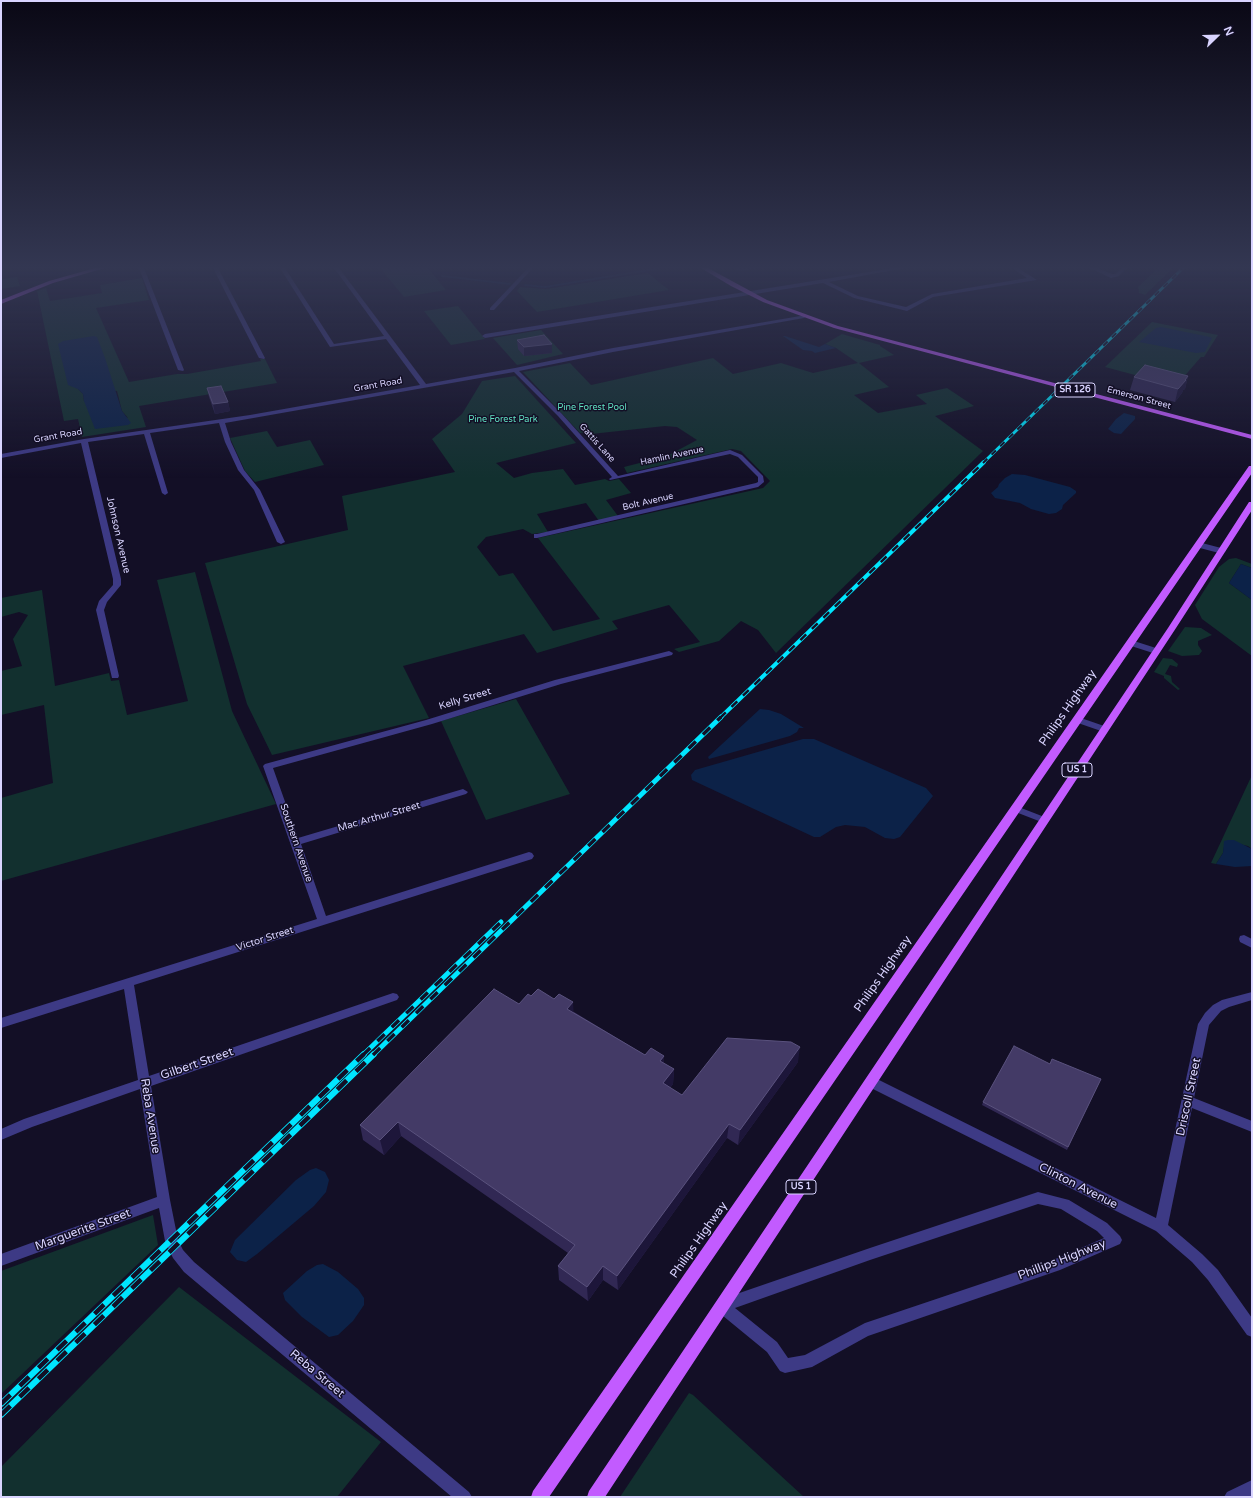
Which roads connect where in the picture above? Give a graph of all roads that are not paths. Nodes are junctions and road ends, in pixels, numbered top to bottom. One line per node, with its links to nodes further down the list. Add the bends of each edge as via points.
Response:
1 (168, 338): 9 (street)
2 (252, 338): 8 (street)
3 (327, 338): 4 (street, via 332,346)
4 (381, 338)
5 (388, 338): 11 (street)
6 (681, 338): 10 (street, Grant Road)
7 (875, 338): 14 (main road, Emerson Street / SR 126)
8 (262, 358)
9 (181, 370)
10 (515, 370): 11 (street, Grant Road); 18 (street, Gattis Lane, via 560,415)
11 (424, 386): 12 (street, Grant Road)
12 (221, 422): 13 (street, Grant Road); 23 (street, via 241,470 257,490)
13 (146, 432): 15 (street, Grant Road); 20 (street)
14 (1252, 437)
15 (84, 441): 16 (street, Grant Road); 29 (street, Johnson Avenue, via 117,579 117,585 103,601 100,610)
16 (1, 456)
17 (1252, 468): 24 (main road, Philips Highway / US 1)
18 (614, 478): 19 (street, Hamlin Avenue, via 730,452 740,456 761,478)
19 (761, 482): 22 (street, Bolt Avenue, via 751,487)
20 (165, 493)
21 (1252, 504): 25 (main road, US 1)
22 (537, 536)
23 (281, 542)
24 (1199, 545): 25 (street); 26 (main road, Philips Highway / US 1)
25 (1222, 551): 27 (main road, US 1)
26 (1131, 643): 27 (street); 30 (main road, Philips Highway / US 1)
27 (1156, 651): 31 (main road, US 1)
28 (669, 653): 32 (street, Kelly Street, via 558,682 429,722)
29 (115, 676)
30 (1078, 720): 31 (street); 34 (main road, Philips Highway / US 1)
31 (1104, 729): 35 (main road, US 1)
32 (268, 766): 36 (street, Southern Avenue)
33 (463, 792): 36 (street, Mac Arthur Street)
34 (1016, 809): 35 (street); 56 (main road, Philips Highway / US 1)
35 (1044, 820): 43 (main road, US 1)
36 (296, 842): 38 (street, Southern Avenue)
37 (529, 856): 38 (street, Victor Street)
38 (323, 921): 39 (street, Victor Street)
39 (128, 982): 42 (street, Victor Street); 44 (street, Reba Avenue)
40 (393, 996): 44 (street, Gilbert Street)
41 (1252, 996): 45 (street, Driscoll Street, via 1217,1008 1204,1024)
42 (1, 1023)
43 (870, 1082): 49 (street, Clinton Avenue); 52 (main road, US 1)
44 (144, 1083): 47 (street, Gilbert Street); 48 (street, Reba Avenue)
45 (1188, 1101): 46 (street); 49 (street, Driscoll Street)
46 (1252, 1127)
47 (1, 1135)
48 (164, 1200): 50 (street, Reba Avenue); 51 (street, Marguerite Street)
49 (1161, 1227): 53 (street, Clinton Avenue, via 1213,1275)
50 (175, 1248): 55 (street, Reba Street, via 189,1267)
51 (1, 1260)
52 (722, 1306): 52 (street, Phillips Highway, via 772,1347 785,1366 807,1362 865,1330 1060,1264 1115,1240 1102,1227 1064,1204 1038,1198 862,1256); 57 (main road, US 1)
53 (1252, 1330)
54 (1252, 1488): 58 (street)
55 (464, 1497)
56 (539, 1497)
57 (595, 1497)
58 (1232, 1497)

